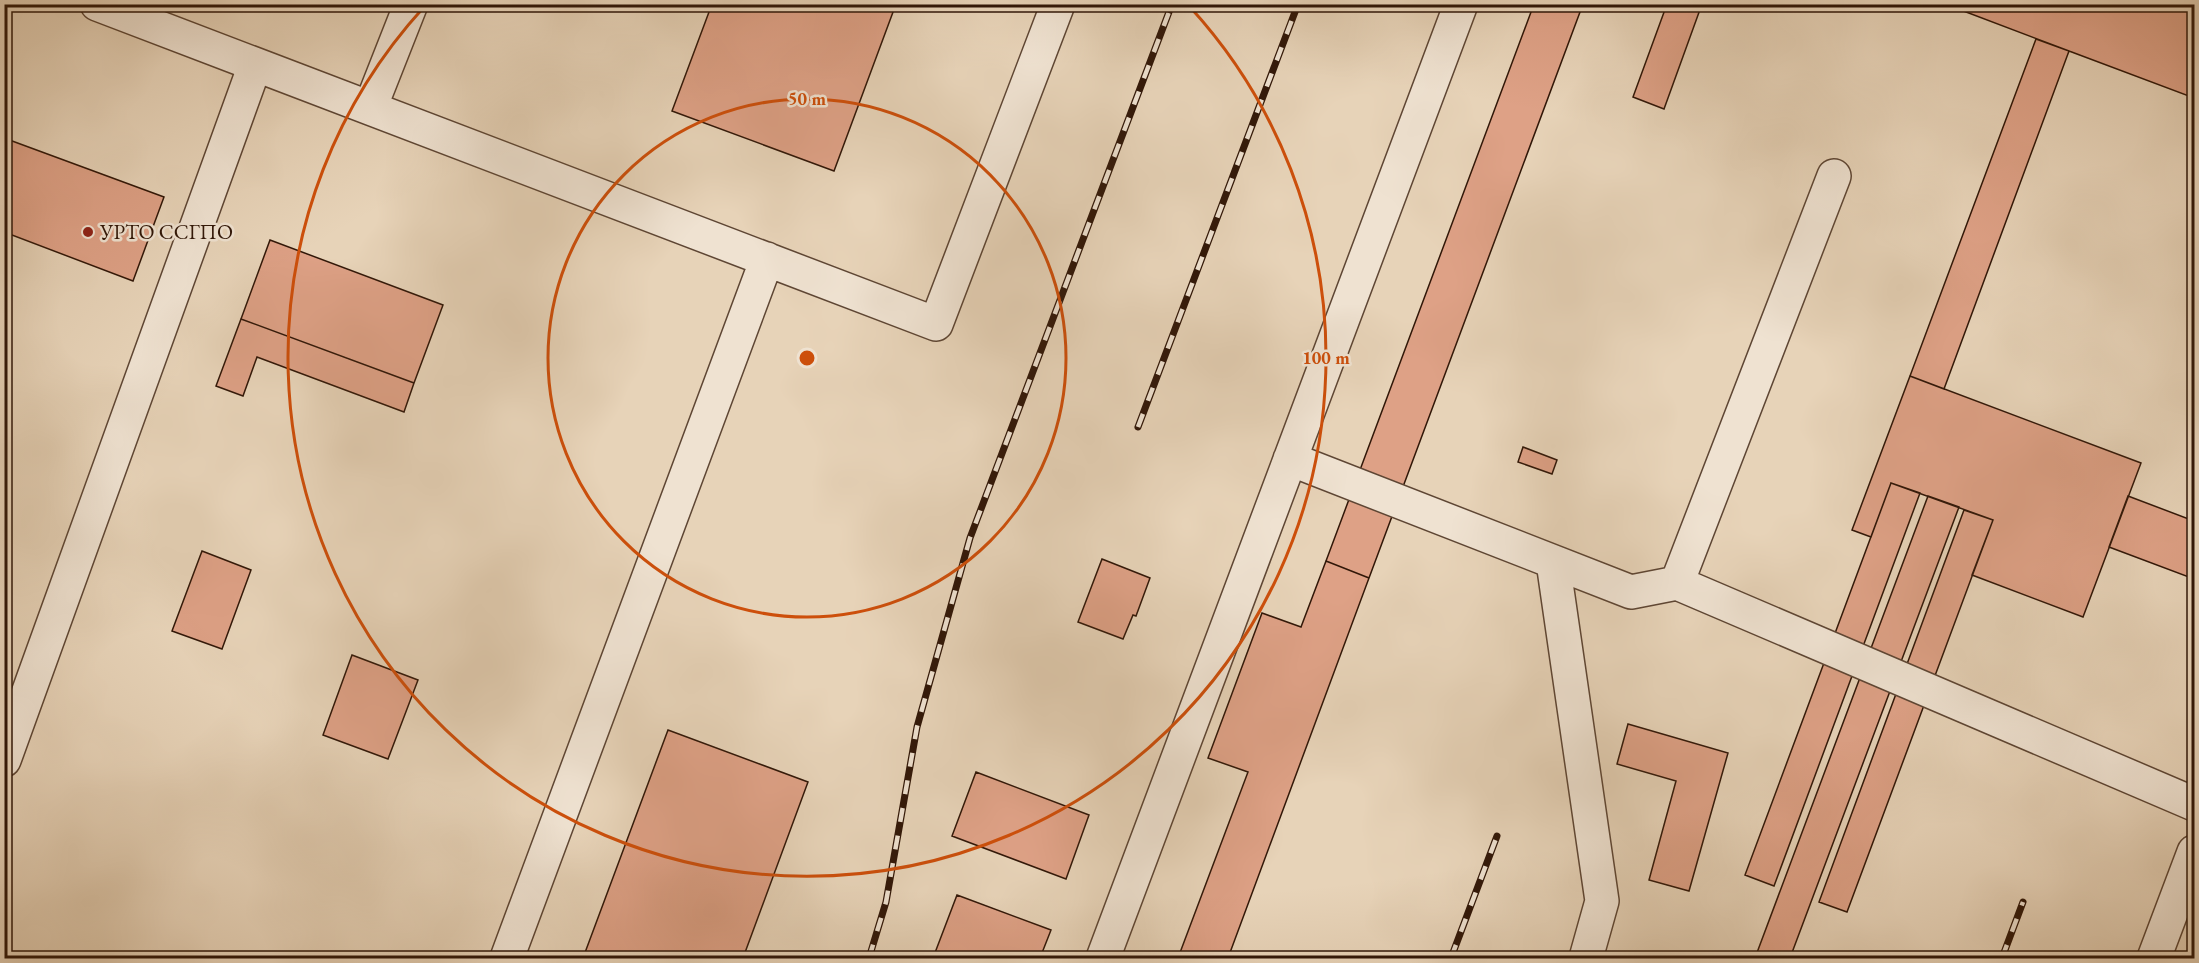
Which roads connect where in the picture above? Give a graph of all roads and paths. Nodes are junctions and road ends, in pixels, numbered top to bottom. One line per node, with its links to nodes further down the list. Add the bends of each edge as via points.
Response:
1 (98, 4): 5 (street)
2 (411, 4): 6 (street)
3 (1058, 4): 8 (street, via 936,324)
4 (1461, 4): 9 (street)
5 (255, 65): 6 (street); 12 (street)
6 (370, 108): 8 (street)
7 (1834, 176): 11 (street)
8 (767, 259): 16 (street)
9 (1290, 459): 10 (street); 17 (street)
10 (1553, 562): 11 (street, via 1631,592); 18 (street, via 1602,901)
11 (1677, 584): 14 (street)
12 (16, 691): 13 (street)
13 (4, 760)
14 (2194, 804)
15 (2194, 852): 19 (street)
16 (507, 958)
17 (1103, 958)
18 (1586, 958)
19 (2154, 958)

